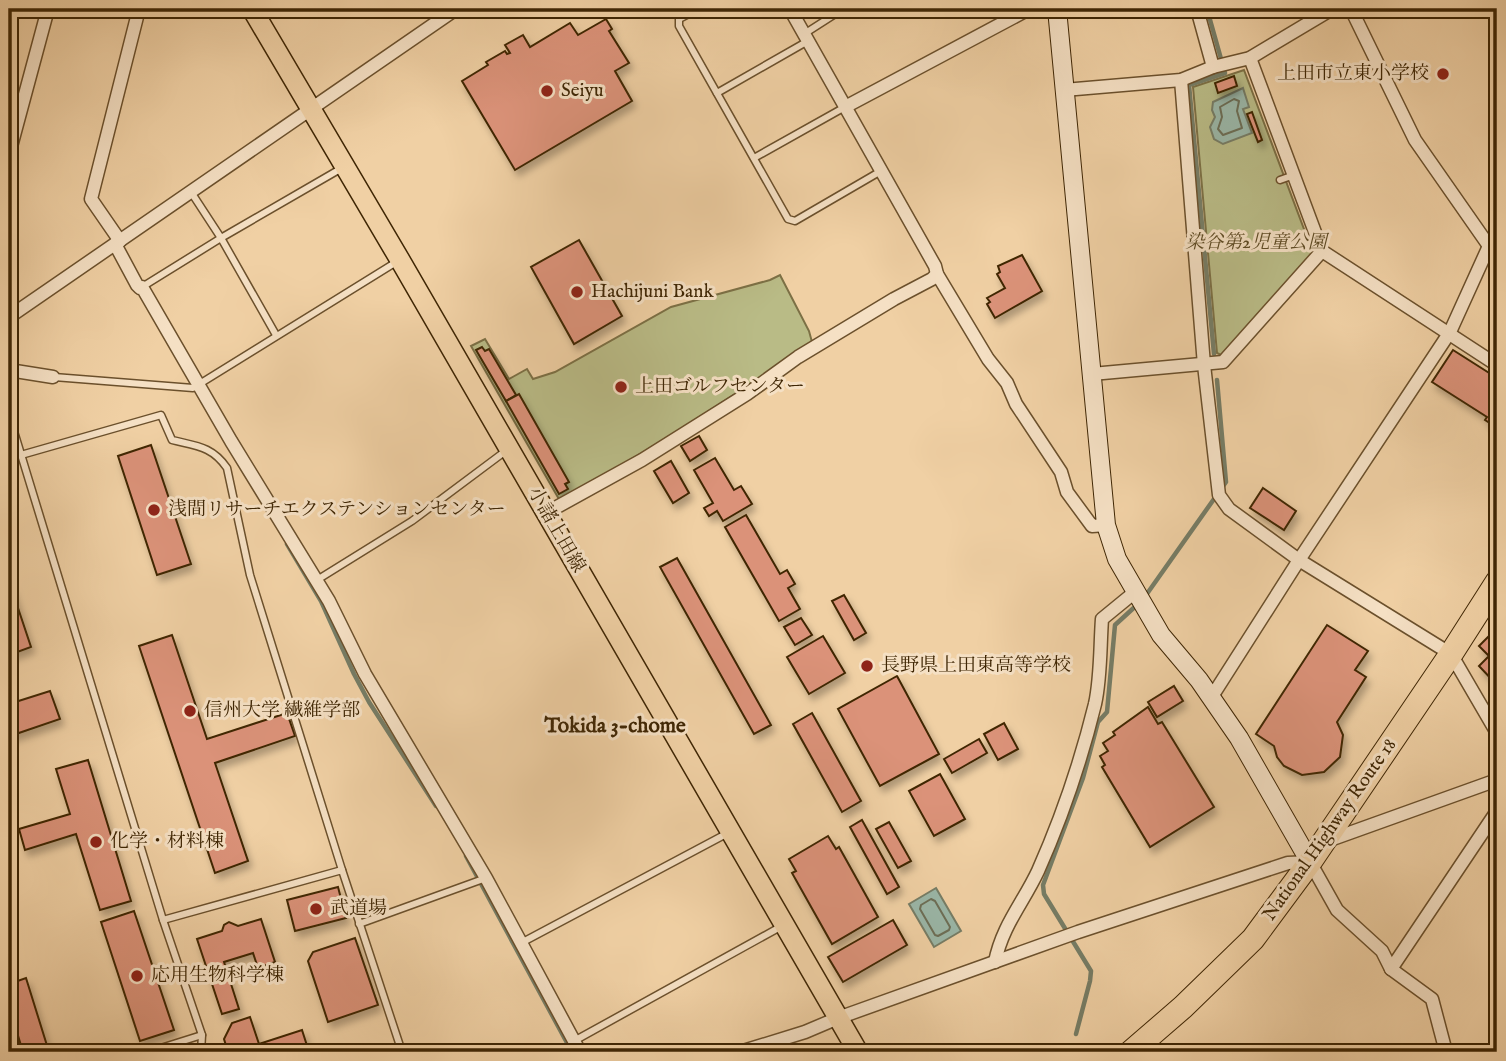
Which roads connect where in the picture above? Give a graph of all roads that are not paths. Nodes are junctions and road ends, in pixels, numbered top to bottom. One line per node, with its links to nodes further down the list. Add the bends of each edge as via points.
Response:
1 (48, 9): 21 (street)
2 (139, 9): 30 (street, via 91,199)
3 (252, 9): 20 (main road, 小諸上田線)
4 (456, 9): 20 (street)
5 (698, 9): 18 (lane, via 679,19 679,26)
6 (790, 9): 13 (street)
7 (843, 9): 13 (lane)
8 (1029, 9): 19 (street)
9 (1057, 9): 17 (street)
10 (1196, 9): 15 (street)
11 (1332, 9): 14 (street)
12 (1351, 9): 31 (street, via 1415,140)
13 (806, 37): 18 (lane); 19 (street)
14 (1250, 58): 15 (street); 25 (street)
15 (1213, 67): 16 (street)
16 (1181, 80): 17 (street); 39 (street)
17 (1064, 90): 42 (street)
18 (717, 93): 22 (lane)
19 (845, 107): 22 (lane); 24 (street)
20 (311, 109): 23 (main road, 小諸上田線); 27 (street)
21 (9, 154)
22 (754, 159): 24 (lane, via 788,219 795,221)
23 (345, 166): 29 (lane); 33 (main road, 小諸上田線)
24 (881, 171): 34 (street)
25 (1294, 175): 26 (lane); 32 (street)
26 (1280, 180)
27 (191, 192): 29 (lane); 30 (street)
28 (1497, 234): 31 (street)
29 (221, 238): 35 (lane); 38 (lane)
30 (118, 242): 35 (street); 36 (street)
31 (1489, 246): 37 (street)
32 (1322, 251): 37 (street); 39 (street, via 1223,362)
33 (400, 260): 38 (lane); 46 (main road, 小諸上田線)
34 (936, 274): 48 (street, via 798,357 642,460); 49 (street, via 1061,472 1067,492 1092,526)
35 (142, 287): 44 (street)
36 (9, 317)
37 (1450, 332): 40 (street); 50 (street)
38 (276, 335): 44 (lane)
39 (1204, 365): 42 (street); 50 (street, via 1219,495 1229,509)
40 (1497, 365)
41 (9, 370): 43 (street)
42 (1093, 374): 49 (street)
43 (53, 377): 44 (lane)
44 (195, 386): 51 (street)
45 (9, 415): 47 (lane)
46 (509, 449): 48 (main road, 小諸上田線); 51 (lane, via 412,522)
47 (21, 455): 62 (lane, via 161,415 172,440 218,455 227,468 250,575); 64 (lane)
48 (546, 513): 59 (main road, 小諸上田線)
49 (1106, 525): 53 (street, via 1111,546)
50 (1299, 560): 54 (street); 55 (street)
51 (316, 580): 63 (street)
52 (1497, 582): 54 (highway, National Highway Route 18)
53 (1139, 598): 55 (street, via 1172,651); 68 (street, via 1102,619 1095,702 1076,771 1037,873 999,941)
54 (1451, 654): 56 (street); 60 (highway, National Highway Route 18)
55 (1211, 698): 61 (street, via 1263,777)
56 (1497, 733)
57 (1497, 780): 60 (street)
58 (1497, 811): 69 (street)
59 (729, 832): 66 (main road, 小諸上田線); 67 (lane)
60 (1323, 842): 61 (highway, National Highway Route 18)
61 (1310, 862): 68 (street, via 1288,863); 69 (street, via 1337,910 1382,951); 78 (highway, National Highway Route 18, via 1253,939)
62 (342, 870): 64 (lane); 65 (lane)
63 (482, 879): 65 (lane); 67 (street)
64 (163, 920): 71 (lane)
65 (359, 924): 75 (lane)
66 (784, 925): 70 (main road, 小諸上田線); 72 (lane)
67 (521, 943): 72 (street)
68 (995, 962): 70 (street)
69 (1391, 969): 79 (street, via 1432,999)
70 (838, 1018): 76 (street); 77 (main road, 小諸上田線)
71 (202, 1035): 73 (lane); 74 (lane)
72 (577, 1047)
73 (148, 1052)
74 (201, 1052)
75 (402, 1052)
76 (740, 1052)
77 (858, 1052)
78 (1131, 1052)
79 (1446, 1052)

